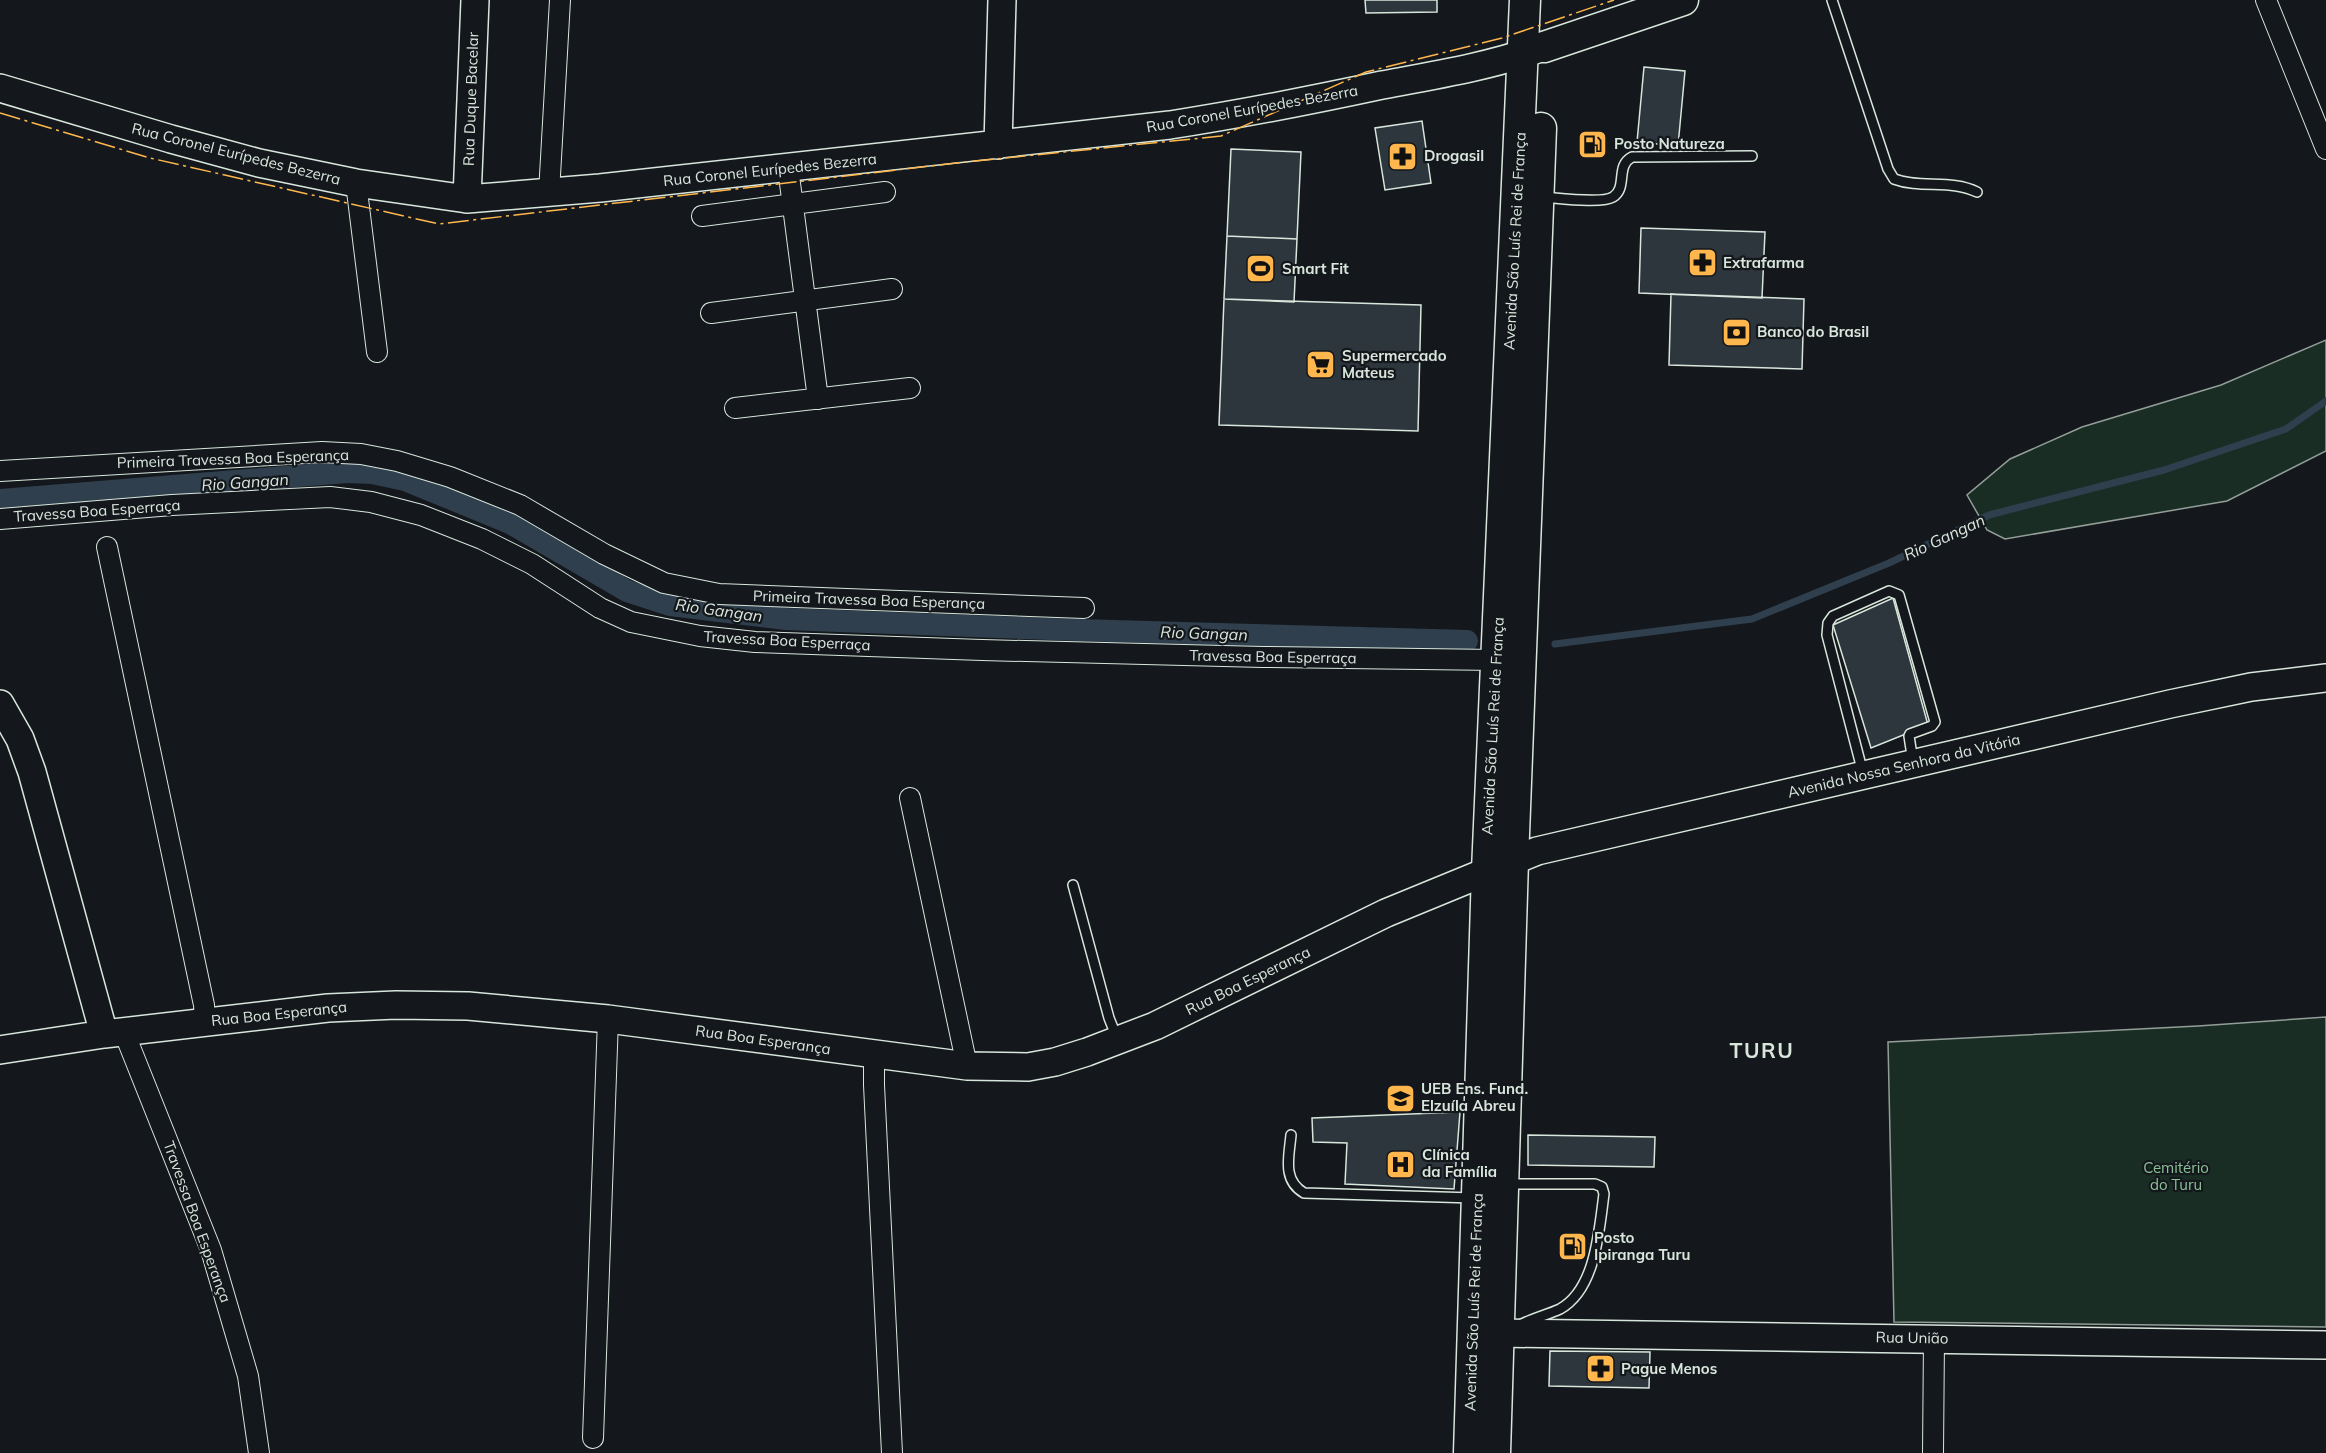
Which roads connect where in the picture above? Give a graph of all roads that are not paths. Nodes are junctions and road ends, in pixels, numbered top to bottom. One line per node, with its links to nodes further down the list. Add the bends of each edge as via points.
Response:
1 (475, 0): 20 (main road, Rua Duque Bacelar)
2 (560, 0): 18 (street)
3 (1002, 0): 11 (main road)
4 (1525, 0): 9 (main road, Avenida São Luís Rei de França)
5 (1546, 0): 9 (main road, Avenida São Luís Rei de França)
6 (1683, 0): 9 (main road)
7 (1832, 0): 17 (lane, via 1894,179)
8 (2266, 0): 12 (street)
9 (1533, 51): 11 (main road, Rua Coronel Eurípedes Bezerra, via 1226,116); 19 (main road, Avenida São Luís Rei de França); 34 (main road, Avenida São Luís Rei de França)
10 (0, 88): 15 (main road, Rua Coronel Eurípedes Bezerra, via 259,163)
11 (998, 145): 14 (main road, Rua Coronel Eurípedes Bezerra)
12 (2326, 149)
13 (1752, 156): 19 (lane, via 1632,157 1625,160 1620,189 1613,197)
14 (788, 168): 18 (main road, Rua Coronel Eurípedes Bezerra); 21 (street)
15 (356, 183): 20 (main road, Rua Coronel Eurípedes Bezerra); 26 (street)
16 (885, 192): 21 (street)
17 (1977, 192)
18 (549, 193): 20 (main road, Rua Coronel Eurípedes Bezerra)
19 (1538, 197): 40 (main road, Avenida São Luís Rei de França)
20 (467, 199)
21 (793, 204): 22 (street); 24 (street)
22 (702, 216)
23 (892, 289): 24 (street)
24 (806, 301): 25 (street); 28 (street)
25 (711, 313)
26 (377, 352)
27 (910, 388): 28 (street)
28 (818, 399): 29 (street)
29 (735, 408)
30 (0, 471): 33 (street, Primeira Travessa Boa Esperança, via 322,452 361,454 450,477 519,505 664,583 719,594)
31 (0, 519): 34 (street, Travessa Boa Esperraça, via 330,497 421,515 532,564 600,608 631,621 700,636 755,642 982,650)
32 (107, 547): 43 (street)
33 (1084, 608)
34 (1496, 660): 40 (main road, Avenida São Luís Rei de França)
35 (2326, 678): 37 (main road, Avenida Nossa Senhora da Vitória, via 2251,687)
36 (0, 704): 44 (main road, Travessa Boa Esperança, via 20,739 32,772)
37 (1913, 764): 38 (main road, Avenida Nossa Senhora da Vitória); 38 (lane, via 1910,734 1935,722 1899,595 1889,591 1833,616 1828,623 1827,635)
38 (1864, 775): 40 (main road, Avenida Nossa Senhora da Vitória, via 1537,851)
39 (910, 798): 48 (street)
40 (1500, 866): 45 (main road, Rua Boa Esperança, via 1386,913 1215,999); 50 (main road, Avenida São Luís Rei de França); 51 (main road, Avenida São Luís Rei de França)
41 (1073, 885): 45 (lane)
42 (608, 1019): 43 (main road, Rua Boa Esperança, via 468,1006 396,1005); 47 (main road, Rua Boa Esperança); 55 (street)
43 (205, 1021): 44 (main road, Rua Boa Esperança)
44 (114, 1033): 46 (main road, Rua Boa Esperança); 56 (street, Travessa Boa Esperança, via 211,1250 248,1376)
45 (1118, 1041): 48 (main road, Rua Boa Esperança, via 1028,1067)
46 (0, 1050)
47 (874, 1055): 48 (main road, Rua Boa Esperança); 57 (street)
48 (967, 1066)
49 (1291, 1135): 51 (lane, via 1288,1177 1295,1188 1304,1192)
50 (1503, 1184): 52 (main road, Avenida São Luís Rei de França); 52 (lane, via 1595,1184 1602,1187 1604,1194 1594,1262 1579,1292 1561,1308)
51 (1477, 1198): 58 (main road, Avenida São Luís Rei de França)
52 (1503, 1333): 53 (main road, Rua União); 59 (main road, Avenida São Luís Rei de França)
53 (1934, 1338): 54 (main road, Rua União); 60 (street)
54 (2326, 1345)
55 (593, 1438)
56 (259, 1453)
57 (892, 1453)
58 (1469, 1453)
59 (1495, 1453)
60 (1933, 1453)

